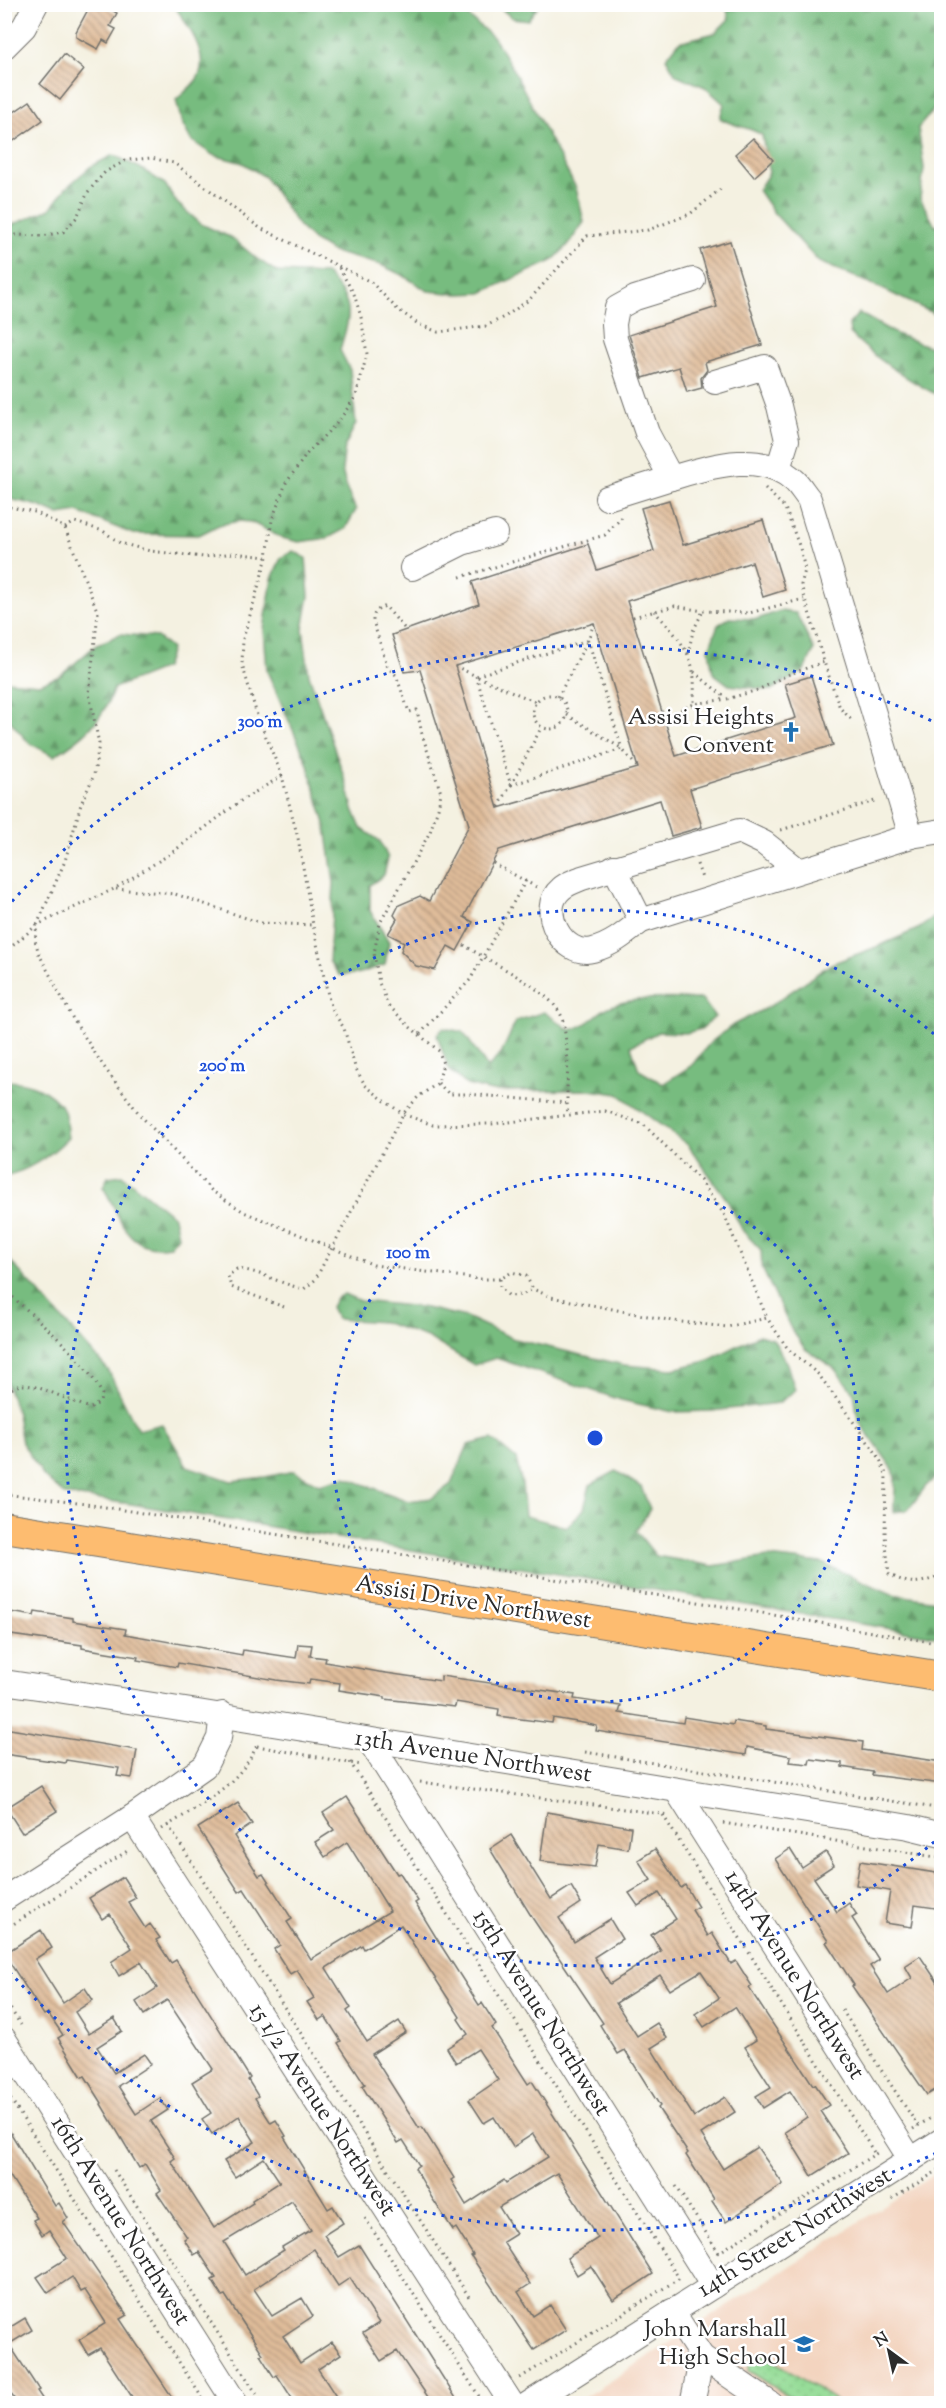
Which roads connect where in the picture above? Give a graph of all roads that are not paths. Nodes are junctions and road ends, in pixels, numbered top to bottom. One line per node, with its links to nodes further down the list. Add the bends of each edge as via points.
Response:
1 (36, 4): 2 (street, via 24,27)
2 (4, 47)
3 (693, 280): 6 (street, via 635,298 617,308 614,324 615,339 647,433)
4 (715, 382): 5 (street, via 765,367 787,440)
5 (778, 469): 6 (street, via 748,463 720,464); 11 (street, via 795,481 809,499)
6 (671, 478): 7 (street)
7 (607, 498)
8 (495, 533): 9 (street, via 462,543)
9 (412, 568)
10 (942, 831): 11 (street)
11 (911, 836): 13 (street)
12 (614, 867): 13 (street, via 739,831 764,843); 14 (street); 14 (street, via 560,889 551,904 552,920 560,938 571,947 590,951 615,941)
13 (798, 870): 14 (street)
14 (641, 921)
15 (4, 1527): 16 (main road, Assisi Drive Northwest)
16 (942, 1677)
17 (4, 1682): 18 (street, 13th Avenue Northwest)
18 (222, 1714): 19 (street, 13th Avenue Northwest); 21 (street, via 219,1738 205,1766)
19 (369, 1740): 20 (street, 13th Avenue Northwest); 27 (street, 15th Avenue Northwest)
20 (677, 1791): 22 (street, 13th Avenue Northwest); 26 (street, 14th Avenue Northwest)
21 (132, 1817): 23 (street); 31 (street, 15 1/2 Avenue Northwest)
22 (942, 1835)
23 (4, 1899)
24 (14, 2034): 30 (street, 16th Avenue Northwest)
25 (942, 2140): 26 (street, 14th Street Northwest)
26 (911, 2160): 27 (street, 14th Street Northwest)
27 (713, 2286): 28 (street, 14th Street Northwest)
28 (672, 2311): 29 (street); 32 (street, 14th Street Northwest)
29 (702, 2357): 33 (street); 34 (street)
30 (236, 2403)
31 (512, 2403)
32 (528, 2403)
33 (692, 2403)
34 (771, 2403)

